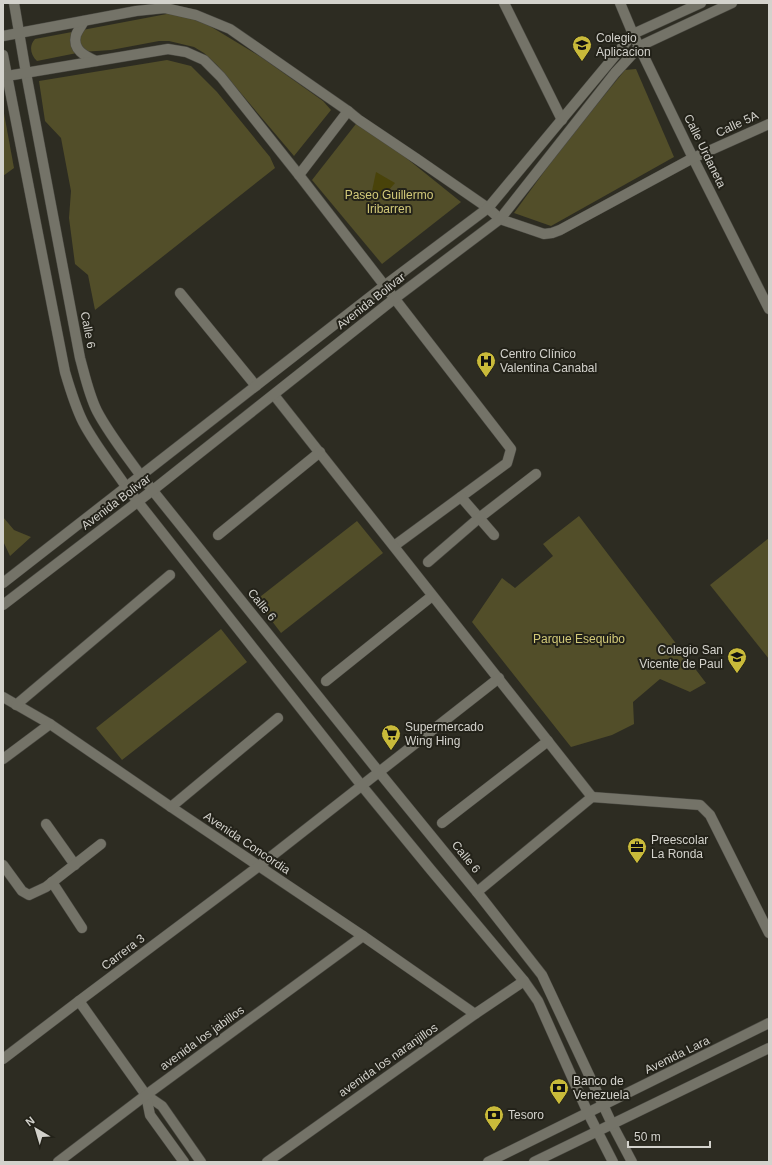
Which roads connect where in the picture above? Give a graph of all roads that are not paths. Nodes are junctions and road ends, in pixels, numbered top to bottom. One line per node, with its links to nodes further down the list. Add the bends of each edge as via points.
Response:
1 (14, 3): 7 (street, Calle 6)
2 (504, 3): 16 (street)
3 (620, 3): 8 (street, Calle Urdaneta)
4 (701, 3): 8 (street, Avenida Bolivar)
5 (732, 3): 10 (street, Avenida Bolivar)
6 (84, 21): 7 (street); 12 (street, via 76,36 76,43 79,51); 15 (street, via 166,8 196,15 230,29)
7 (19, 33): 9 (street); 13 (street, Calle 6)
8 (633, 34): 10 (street, Calle Urdaneta); 16 (street, Avenida Bolivar)
9 (3, 36)
10 (640, 46): 18 (street, Calle Urdaneta); 21 (street, Avenida Bolivar, via 615,73)
11 (3, 55): 14 (street)
12 (96, 61): 13 (street); 19 (street, via 168,49 186,52 204,60 221,77)
13 (26, 73): 14 (street); 26 (street, Calle 6)
14 (7, 76): 27 (street)
15 (348, 111): 19 (street); 20 (street)
16 (562, 120): 20 (street, Avenida Bolivar)
17 (769, 124): 18 (street, Calle 5A)
18 (693, 158): 21 (street, Calle 5A, via 552,233 544,234); 25 (street, Calle Urdaneta)
19 (299, 175): 22 (street)
20 (488, 208): 21 (street); 22 (street, Avenida Bolivar)
21 (500, 219): 24 (street, Avenida Bolivar)
22 (384, 286): 24 (street); 28 (street, Avenida Bolivar)
23 (180, 293): 28 (street)
24 (394, 299): 29 (street, Avenida Bolivar); 35 (street, via 511,450 507,463)
25 (769, 309)
26 (73, 319): 27 (street); 32 (street, Calle 6, via 80,358 97,411)
27 (55, 322): 33 (street, via 64,372 83,422)
28 (256, 386): 32 (street, Avenida Bolivar)
29 (274, 395): 30 (street); 34 (street, Avenida Bolivar)
30 (320, 452): 38 (street); 40 (street)
31 (536, 474): 37 (street)
32 (141, 476): 33 (street, Avenida Bolivar); 34 (street, Calle 6)
33 (126, 488): 36 (street); 43 (street, Avenida Bolivar)
34 (153, 490): 36 (street, Avenida Bolivar); 54 (street, Calle 6)
35 (461, 497): 37 (street); 40 (street)
36 (138, 501): 45 (street, Avenida Bolivar); 55 (street)
37 (479, 518): 39 (street); 41 (street)
38 (218, 535)
39 (494, 535)
40 (394, 546): 44 (street)
41 (428, 562)
42 (170, 575): 49 (street)
43 (3, 583)
44 (432, 596): 46 (street); 47 (street)
45 (3, 605)
46 (499, 678): 52 (street); 54 (street, Carrera 3)
47 (326, 680)
48 (3, 697): 49 (street, Avenida Concordia)
49 (16, 705): 51 (street, Avenida Concordia)
50 (278, 718): 57 (street)
51 (50, 724): 53 (street); 57 (street, Avenida Concordia)
52 (548, 741): 56 (street); 58 (street)
53 (3, 759)
54 (379, 772): 55 (street, Carrera 3); 65 (street, Calle 6)
55 (362, 786): 63 (street, Carrera 3); 69 (street)
56 (592, 797): 65 (street); 67 (street, via 700,805 710,815)
57 (170, 807): 63 (street, Avenida Concordia)
58 (442, 823)
59 (46, 824): 61 (street)
60 (101, 844): 61 (street)
61 (75, 864): 64 (street)
62 (3, 865): 64 (street, via 22,891 30,895)
63 (260, 866): 68 (street, Avenida Concordia); 70 (street, Carrera 3)
64 (52, 882): 66 (street)
65 (478, 892): 76 (street, Calle 6, via 542,975)
66 (82, 928)
67 (769, 933)
68 (363, 936): 71 (street, Avenida Concordia); 75 (street, avenida los jabillos)
69 (524, 981): 71 (street, avenida los naranjillos); 77 (street, via 538,1001)
70 (79, 1001): 74 (street, Carrera 3); 75 (street)
71 (475, 1014): 85 (street, avenida los naranjillos)
72 (769, 1023): 76 (street, Avenida Lara)
73 (769, 1048): 78 (street)
74 (3, 1059)
75 (146, 1095): 80 (street, avenida los jabillos); 83 (street, via 150,1115); 84 (street, via 162,1106)
76 (604, 1105): 77 (street, Avenida Lara); 78 (street, Calle 6)
77 (588, 1113): 79 (street); 86 (street, Avenida Lara)
78 (612, 1124): 79 (street); 89 (street, Calle 6)
79 (597, 1130): 87 (street); 88 (street)
80 (70, 1153): 81 (street, avenida los jabillos); 82 (street)
81 (58, 1162)
82 (76, 1162)
83 (184, 1162)
84 (201, 1162)
85 (267, 1162)
86 (488, 1162)
87 (534, 1162)
88 (613, 1162)
89 (632, 1162)

